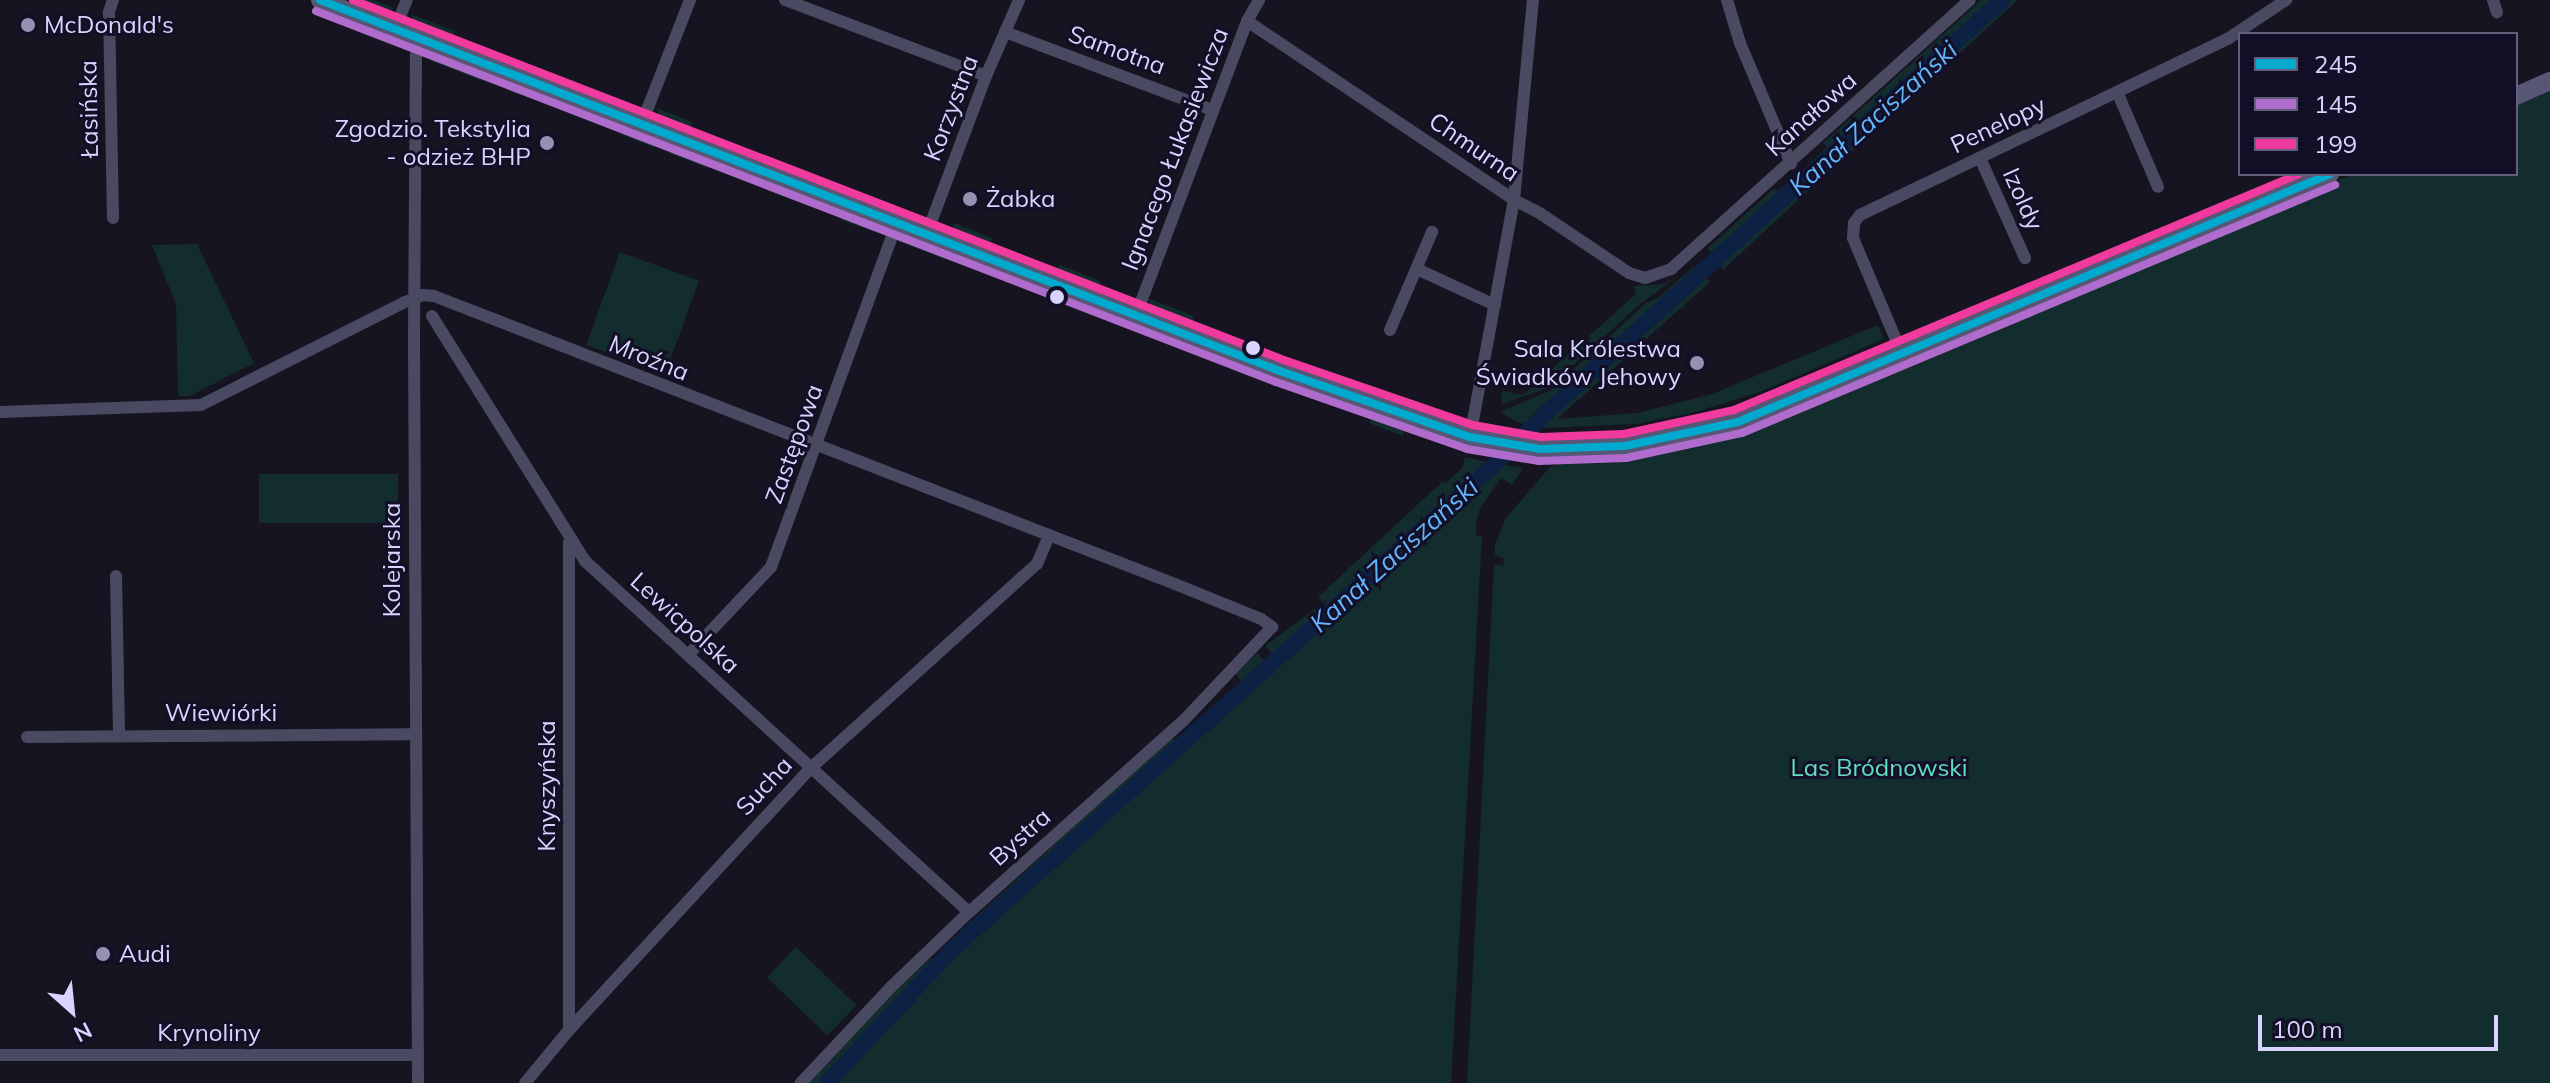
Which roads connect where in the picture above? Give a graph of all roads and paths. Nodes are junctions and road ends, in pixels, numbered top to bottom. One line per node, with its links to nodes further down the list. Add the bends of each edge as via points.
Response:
1 (113, 0): 27 (street, Łasińska)
2 (320, 0): 13 (main road)
3 (407, 0): 13 (street)
4 (690, 0): 21 (street)
5 (785, 0): 16 (street)
6 (1019, 0): 14 (street, Korzystna)
7 (1259, 0): 12 (street, Ignacego Łukasiewicza)
8 (1533, 0): 26 (street)
9 (1727, 0): 23 (street)
10 (1970, 0): 23 (street, Kanałowa)
11 (2286, 0): 18 (street, Penelopy, via 2229,38)
12 (1247, 21): 20 (street, Ignacego Łukasiewicza); 26 (street, Chmurna)
13 (395, 29): 15 (main road)
14 (1005, 32): 16 (street, Korzystna); 20 (street, Samotna)
15 (419, 38): 21 (main road); 34 (street, Kolejarska)
16 (986, 76): 30 (street, Korzystna)
17 (2550, 81): 19 (main road)
18 (2118, 94): 22 (street, Penelopy); 25 (street)
19 (2518, 95)
20 (1213, 110): 36 (street, Ignacego Łukasiewicza)
21 (642, 123): 28 (main road)
22 (1980, 158): 31 (street, Izoldy); 39 (street, Penelopy, via 1866,211 1854,223 1856,247)
23 (1791, 164): 32 (street, Kanałowa)
24 (2325, 176): 39 (main road)
25 (2158, 187)
26 (1514, 200): 32 (street, Chmurna, via 1636,277 1654,278); 35 (street)
27 (113, 218)
28 (897, 222): 30 (main road); 42 (street, Zastępowa)
29 (1432, 232): 33 (street)
30 (927, 233): 36 (main road)
31 (2025, 258)
32 (1681, 260)
33 (1417, 269): 35 (street); 38 (street)
34 (415, 298): 40 (street, via 201,405); 42 (street, Mroźna, via 434,296); 48 (street, Kolejarska)
35 (1495, 305): 41 (street)
36 (1136, 315): 41 (main road)
37 (432, 316): 44 (street, Lewicpolska)
38 (1390, 330)
39 (1902, 354): 41 (main road, via 1700,433 1591,449 1524,447)
40 (0, 412)
41 (1470, 437)
42 (817, 447): 43 (street, Mroźna); 47 (street, Zastępowa, via 771,567)
43 (1049, 536): 46 (street, Mroźna, via 1261,619); 51 (street, Sucha, via 1037,564)
44 (569, 542): 47 (street, Lewicpolska); 53 (street, Knyszyńska)
45 (116, 576): 49 (street)
46 (1274, 629): 52 (street, Bystra, via 1184,720)
47 (689, 654): 51 (street, Lewicpolska)
48 (414, 734): 49 (street, Wiewiórki); 55 (street, Kolejarska)
49 (119, 735): 50 (street, Wiewiórki)
50 (27, 737)
51 (812, 767): 52 (street, Lewicpolska); 53 (street, Sucha)
52 (969, 912): 58 (street, Bystra)
53 (569, 1030): 57 (street, Sucha)
54 (0, 1055): 55 (street, Krynoliny)
55 (418, 1055): 56 (street, Kolejarska)
56 (418, 1083)
57 (525, 1083)
58 (801, 1083)

